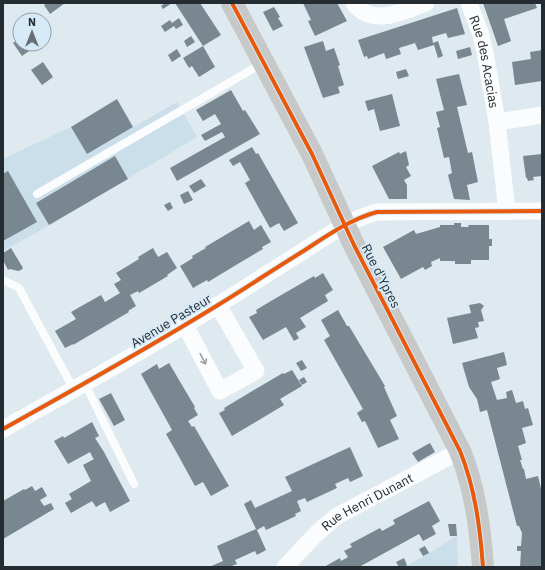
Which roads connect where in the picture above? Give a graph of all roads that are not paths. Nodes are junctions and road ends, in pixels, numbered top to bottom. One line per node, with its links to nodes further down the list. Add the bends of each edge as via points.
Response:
1 (232, 3): 5 (main road, Rue d'Ypres)
2 (354, 3): 3 (street, via 366,14 375,16 391,15)
3 (426, 3)
4 (469, 3): 7 (street, Rue des Acacias, via 485,52)
5 (264, 63): 8 (lane); 11 (main road, Rue d'Ypres, via 312,154)
6 (542, 115): 7 (street)
7 (497, 122): 10 (street, Rue des Acacias)
8 (37, 194)
9 (542, 210): 10 (street, Avenue Pasteur)
10 (507, 211): 11 (street, Avenue Pasteur, via 377,212)
11 (345, 225): 13 (street, Avenue Pasteur); 17 (main road, Rue d'Ypres)
12 (3, 280): 15 (lane, via 19,288)
13 (218, 305): 14 (street, Avenue Pasteur); 14 (street, Avenue Pasteur, one-way to 13, via 220,391 256,370)
14 (185, 325): 15 (street, Avenue Pasteur)
15 (79, 387): 16 (street, Avenue Pasteur); 18 (lane)
16 (3, 429)
17 (460, 450): 19 (street, Rue Henri Dunant, via 337,516); 20 (main road, Rue d'Ypres, via 476,506)
18 (134, 484)
19 (285, 567)
20 (483, 567)

